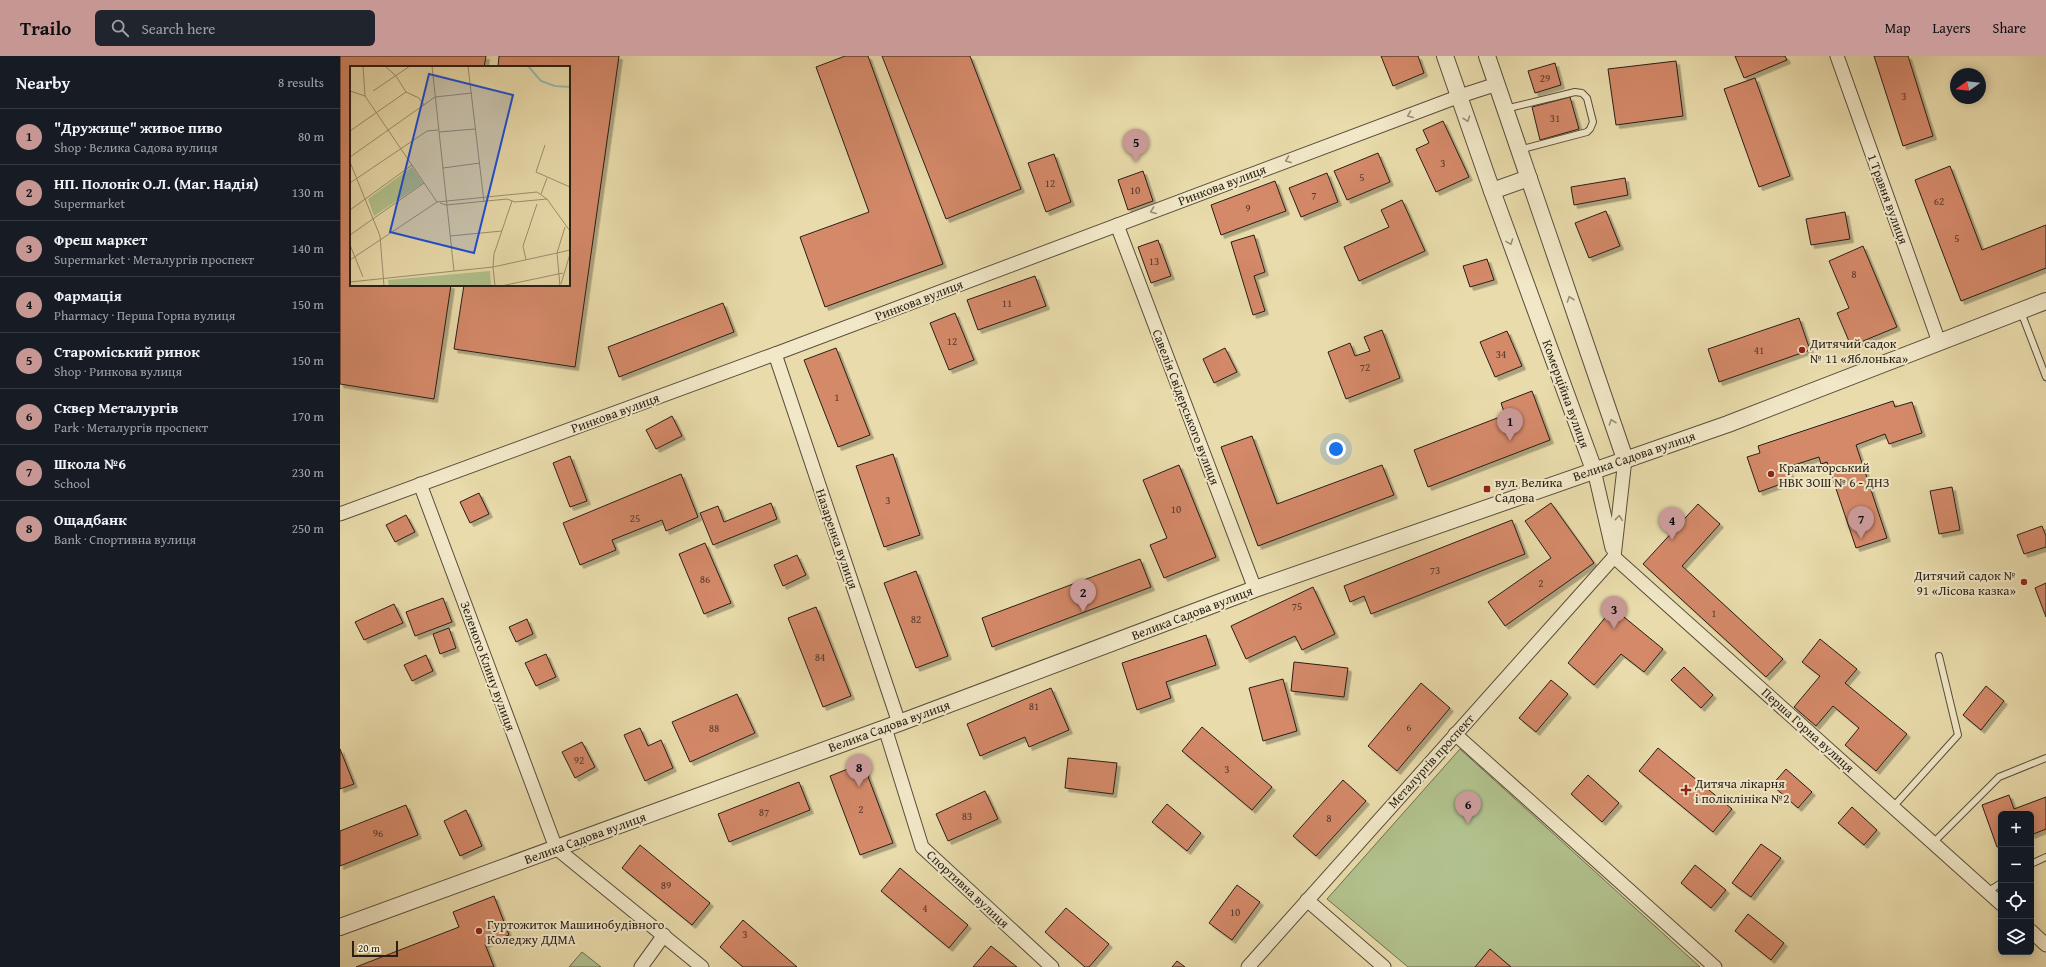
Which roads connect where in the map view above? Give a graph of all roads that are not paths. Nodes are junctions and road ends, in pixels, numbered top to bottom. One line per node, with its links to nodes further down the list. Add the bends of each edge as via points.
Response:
1 (1445, 56): 5 (street, Комерційна вулиця)
2 (1487, 56): 4 (street)
3 (1837, 56): 13 (street, 1 Травня вулиця)
4 (1497, 84): 5 (street, Ринкова вулиця); 6 (street)
5 (1460, 96): 9 (street, Комерційна вулиця, one-way to 9); 10 (street, Ринкова вулиця, one-way to 10)
6 (1506, 109): 7 (street); 7 (lane, via 1575,92 1582,93 1587,98 1593,122 1587,132)
7 (1519, 150): 8 (street)
8 (1528, 178): 9 (street); 16 (street, one-way to 8)
9 (1492, 191): 17 (street, Комерційна вулиця, one-way to 17)
10 (1117, 225): 14 (street, Ринкова вулиця); 21 (street, Савелія Свідерського вулиця)
11 (2046, 301): 12 (street, Велика Садова вулиця)
12 (2021, 310): 13 (street, Велика Садова вулиця); 15 (lane)
13 (1939, 342): 16 (street, Велика Садова вулиця, via 1728,424)
14 (775, 354): 18 (street, Ринкова вулиця); 23 (street, Назаренка вулиця)
15 (2046, 377)
16 (1625, 459): 17 (street, Велика Садова вулиця); 20 (street, one-way to 16)
17 (1594, 470): 20 (street, Комерційна вулиця); 21 (street, Велика Садова вулиця)
18 (420, 484): 19 (street, Ринкова вулиця); 28 (street, Зеленого Клину вулиця)
19 (340, 514)
20 (1614, 557): 24 (street, Металургів проспект); 26 (street, Перша Горна вулиця)
21 (1255, 589): 23 (street, Велика Садова вулиця)
22 (1939, 656): 26 (lane, via 1958,735)
23 (892, 726): 28 (street, Велика Садова вулиця); 41 (street, Спортивна вулиця, via 922,847)
24 (1455, 734): 33 (street, Металургів проспект); 44 (street)
25 (2046, 758): 27 (lane, via 1999,777)
26 (1893, 807): 27 (street, Перша Горна вулиця)
27 (1933, 843): 32 (street, Перша Горна вулиця)
28 (556, 848): 35 (street, Велика Садова вулиця); 37 (street)
29 (2046, 857): 30 (lane)
30 (2034, 863)
31 (1998, 885): 32 (lane)
32 (1987, 892): 34 (street, Перша Горна вулиця)
33 (1306, 900): 42 (street, Металургів проспект); 43 (street)
34 (1998, 901)
35 (340, 928)
36 (2034, 934): 38 (street)
37 (664, 935): 39 (street); 40 (street)
38 (2046, 945)
39 (641, 967)
40 (702, 967)
41 (1052, 967)
42 (1248, 967)
43 (1384, 967)
44 (1715, 967)

